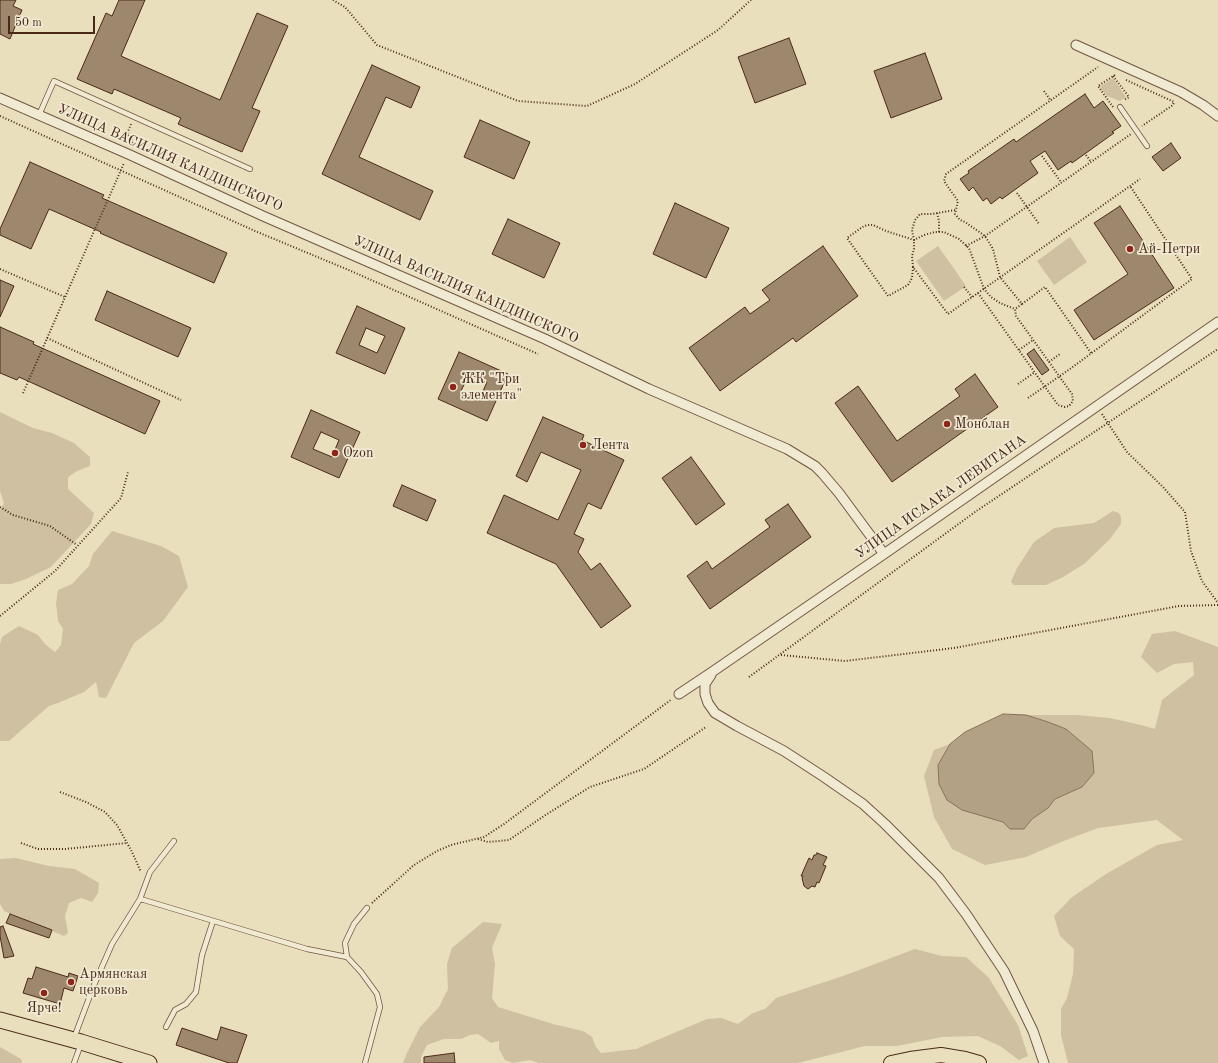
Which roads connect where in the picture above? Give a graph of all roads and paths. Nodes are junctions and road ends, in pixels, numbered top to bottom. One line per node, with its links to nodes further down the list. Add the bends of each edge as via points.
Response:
1 (333, 0): 2 (path, via 345,7 377,45 518,101 587,106 635,84 718,30)
2 (751, 0)
3 (1076, 45): 13 (street, via 1181,92)
4 (1098, 67): 8 (path)
5 (1113, 76): 9 (path, via 1129,97); 10 (path, via 1098,86 1113,108); 15 (path, via 1174,102)
6 (1044, 91): 8 (path)
7 (0, 98): 11 (street, УЛИЦА ВАСИЛИЯ КАНДИНСКОГО)
8 (1051, 101): 28 (path, via 946,174 946,184 958,201)
9 (1124, 101)
10 (1119, 106): 15 (lane)
11 (38, 115): 14 (lane, via 54,81); 17 (street, УЛИЦА ВАСИЛИЯ КАНДИНСКОГО)
12 (0, 116): 22 (path)
13 (1218, 116)
14 (134, 117): 17 (path, via 127,134 133,142); 21 (lane)
15 (1136, 130): 16 (lane); 20 (path)
16 (1147, 146)
17 (128, 154): 22 (path); 66 (street, УЛИЦА ВАСИЛИЯ КАНДИНСКОГО, via 787,449 822,473)
18 (1086, 155): 20 (path)
19 (1042, 156): 24 (path)
20 (1091, 162): 24 (path)
21 (250, 169)
22 (121, 170): 41 (path); 51 (path)
23 (1140, 178): 25 (path)
24 (1061, 182): 27 (path)
25 (1130, 186): 37 (path); 50 (path, via 1192,279)
26 (1017, 193): 27 (path)
27 (1027, 207): 30 (path); 32 (path)
28 (955, 210): 29 (path); 32 (path, via 960,220)
29 (937, 213): 31 (path); 33 (path, via 920,214 912,230)
30 (1039, 224)
31 (939, 232): 33 (path); 34 (path, via 959,239)
32 (985, 236): 34 (path); 37 (path, via 993,249)
33 (914, 240): 35 (path); 35 (path, via 873,225 864,226 847,238 888,296 908,285)
34 (966, 246): 39 (path)
35 (913, 267): 42 (path, via 948,314)
36 (0, 269): 41 (path)
37 (1000, 277): 39 (path); 43 (path)
38 (964, 287): 42 (path)
39 (984, 289): 40 (path); 44 (path, via 1000,303)
40 (978, 293): 42 (path); 49 (path)
41 (65, 297): 46 (path)
42 (972, 297)
43 (1022, 304): 44 (path); 50 (path, via 1045,287)
44 (1015, 309): 47 (path, via 1016,316)
45 (1218, 322): 61 (street, УЛИЦА ИСААКА ЛЕВИТАНА)
46 (47, 338): 58 (path); 60 (path)
47 (1033, 340): 49 (path); 53 (path)
48 (1218, 349): 62 (path)
49 (1019, 350): 54 (path)
50 (1091, 353): 55 (path)
51 (538, 354)
52 (1060, 354): 53 (path)
53 (1049, 362): 55 (path)
54 (1035, 372): 56 (path); 57 (path)
55 (1059, 376): 57 (path); 57 (path, via 1072,394 1073,401 1069,406 1058,405)
56 (1018, 384)
57 (1045, 386): 59 (path)
58 (22, 393)
59 (1028, 398)
60 (181, 400)
61 (1096, 407): 62 (path); 66 (street, УЛИЦА ИСААКА ЛЕВИТАНА)
62 (1108, 423): 67 (path, via 1126,452 1185,512 1191,551 1202,581); 69 (path, via 975,512)
63 (128, 472): 65 (path, via 120,498)
64 (0, 507): 65 (path, via 13,515 50,526)
65 (77, 545): 68 (path, via 55,571)
66 (884, 554): 70 (street, УЛИЦА ИСААКА ЛЕВИТАНА)
67 (1218, 604): 69 (path, via 1179,606 954,648 845,661)
68 (0, 616)
69 (780, 654): 71 (path)
70 (712, 672): 72 (street, УЛИЦА ИСААКА ЛЕВИТАНА); 93 (street, via 705,684 705,694 715,713 784,751 863,804 939,878 1004,971 1033,1031)
71 (749, 677)
72 (679, 694): 75 (path, via 504,824 484,837)
73 (706, 727): 75 (path, via 644,769 590,787 509,840 488,842)
74 (60, 792): 78 (path, via 105,812 117,825)
75 (477, 838): 81 (path, via 436,851 414,865)
76 (174, 841): 79 (lane, via 150,872)
77 (22, 843): 78 (path, via 38,849 65,849)
78 (127, 843): 79 (path)
79 (146, 882): 80 (lane)
80 (140, 899): 82 (lane); 86 (lane, via 112,944 94,985)
81 (367, 908): 83 (lane, via 354,924 345,943)
82 (213, 921): 83 (lane, via 307,949); 85 (lane, via 202,955 196,992 186,1004 175,1010)
83 (347, 957): 90 (lane, via 377,994 380,1006)
84 (0, 1020): 86 (highway)
85 (166, 1027)
86 (77, 1041): 88 (lane); 89 (highway)
87 (906, 1061): 91 (main road); 92 (main road, via 941,1055)
88 (74, 1063)
89 (149, 1063)
90 (366, 1063)
91 (891, 1063)
92 (979, 1063)
93 (1044, 1063)

